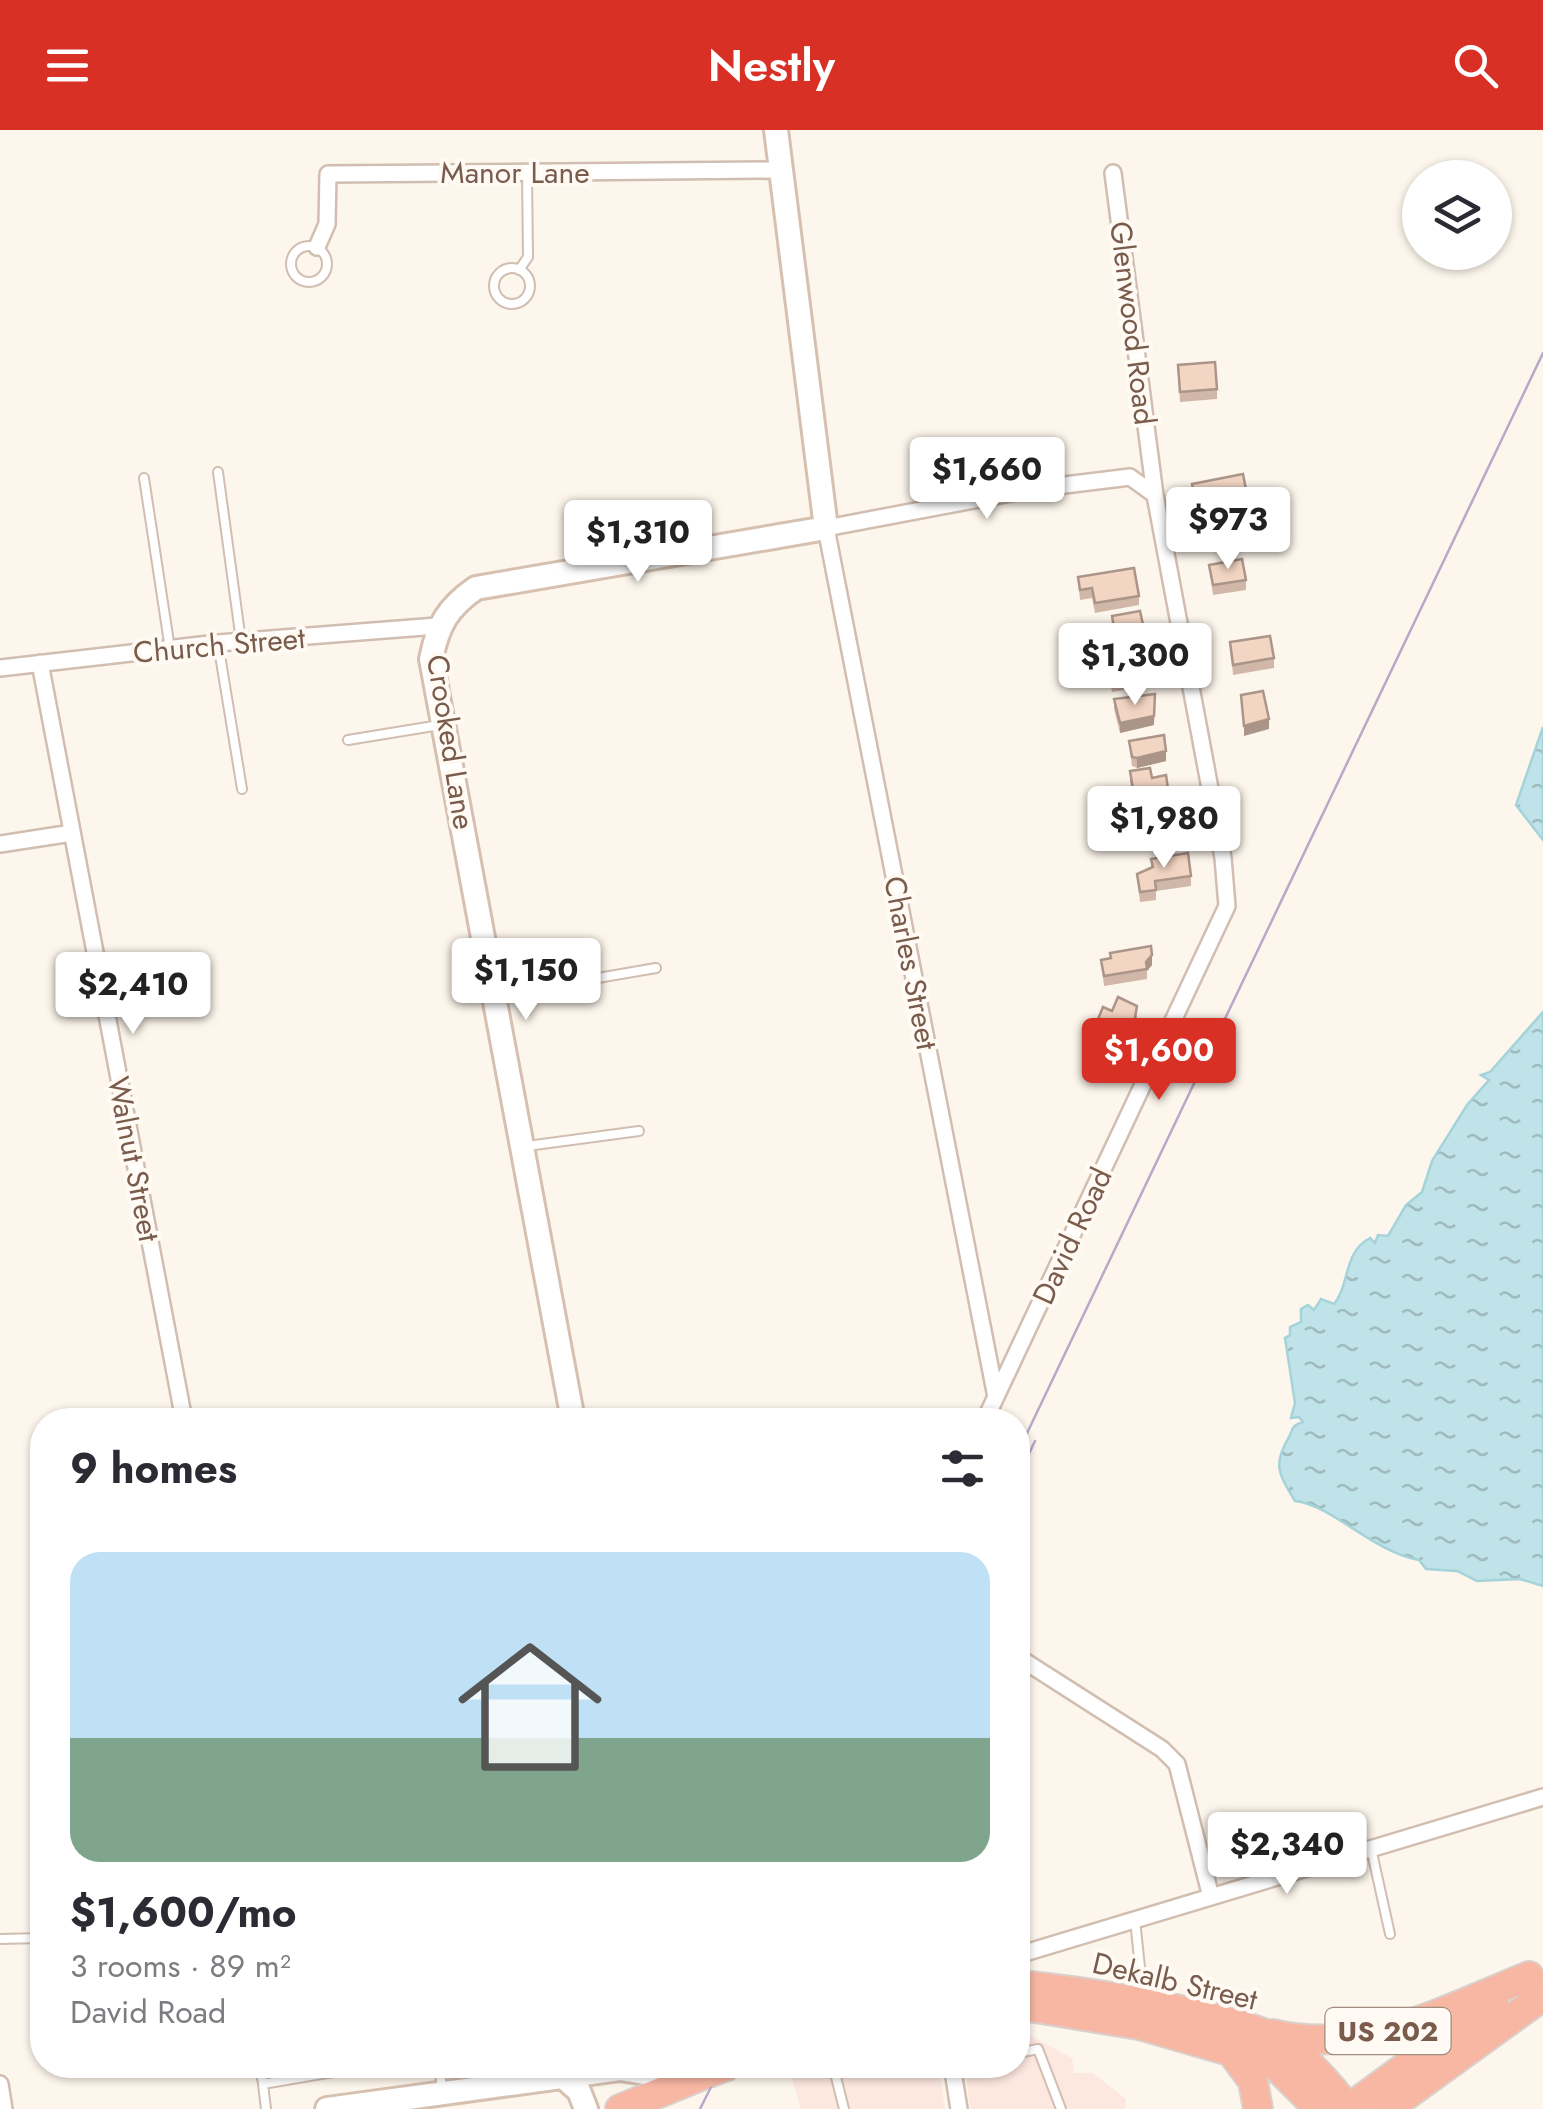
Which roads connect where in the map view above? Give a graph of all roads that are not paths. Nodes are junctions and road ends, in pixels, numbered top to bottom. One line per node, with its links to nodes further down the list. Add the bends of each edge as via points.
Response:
1 (776, 130): 2 (street)
2 (778, 170): 3 (street, Manor Lane); 10 (street)
3 (526, 172): 5 (street, Manor Lane, via 328,174 328,224); 6 (lane, via 528,257)
4 (1113, 172): 9 (street, Glenwood Road)
5 (317, 247): 5 (lane, via 292,256 301,281 315,282 326,272)
6 (519, 270): 6 (lane, via 496,279 496,293 505,302 519,302 528,293)
7 (218, 472): 12 (lane)
8 (144, 478): 14 (lane)
9 (1155, 495): 10 (street, via 1130,477); 19 (street, Glenwood Road)
10 (826, 528): 11 (street, Crooked Lane, via 503,580 456,602); 27 (street, Charles Street)
11 (438, 626): 12 (street, Church Street); 17 (street, Crooked Lane, via 431,659)
12 (241, 641): 13 (street, Church Street)
13 (218, 643): 14 (street, Church Street); 20 (lane)
14 (170, 649): 15 (street, Church Street)
15 (40, 663): 16 (street, Church Street); 21 (street, Walnut Street)
16 (0, 668)
17 (445, 724): 18 (lane); 24 (street, Crooked Lane)
18 (348, 740)
19 (1204, 768): 27 (street, David Road, via 1226,906)
20 (242, 789)
21 (72, 833): 22 (street); 28 (street, Walnut Street)
22 (0, 844)
23 (656, 968): 24 (lane)
24 (495, 996): 26 (street, Crooked Lane)
25 (639, 1131): 26 (lane)
26 (522, 1146): 29 (street, Crooked Lane)
27 (996, 1397): 30 (street, David Road)
28 (182, 1408)
29 (571, 1408)
30 (991, 1408)
31 (1030, 1665): 34 (street, via 1177,1764)
32 (1543, 1797): 33 (street)
33 (1371, 1848): 34 (street); 36 (lane)
34 (1211, 1897): 35 (street)
35 (1135, 1920): 39 (street); 43 (lane)
36 (1390, 1934)
37 (30, 1938): 38 (lane)
38 (0, 1939)
39 (1030, 1951)
40 (1538, 1979): 44 (highway, US 202, via 1356,2039); 67 (highway); 68 (highway, US 202)
41 (1030, 1987): 43 (highway, Dekalb Street, via 1063,1988)
42 (1030, 2006): 43 (highway, Dekalb Street)
43 (1141, 2015): 44 (highway, Dekalb Street)
44 (1235, 2038): 65 (highway); 66 (highway, Dekalb Street, via 1274,2064); 67 (highway, Dekalb Street, via 1281,2042)
45 (1030, 2051): 64 (lane, via 1038,2050)
46 (262, 2078): 55 (lane)
47 (298, 2078): 55 (lane)
48 (441, 2078): 56 (lane)
49 (539, 2078): 56 (street)
50 (564, 2078): 60 (street)
51 (689, 2078): 61 (highway)
52 (837, 2078): 62 (lane)
53 (954, 2078): 63 (street)
54 (0, 2084): 57 (street)
55 (263, 2084): 58 (lane)
56 (443, 2092): 59 (street)
57 (4, 2109)
58 (266, 2109)
59 (327, 2109)
60 (586, 2109)
61 (620, 2109)
62 (844, 2109)
63 (959, 2109)
64 (1061, 2109)
65 (1258, 2109)
66 (1319, 2109)
67 (1348, 2109)
68 (1388, 2109)

